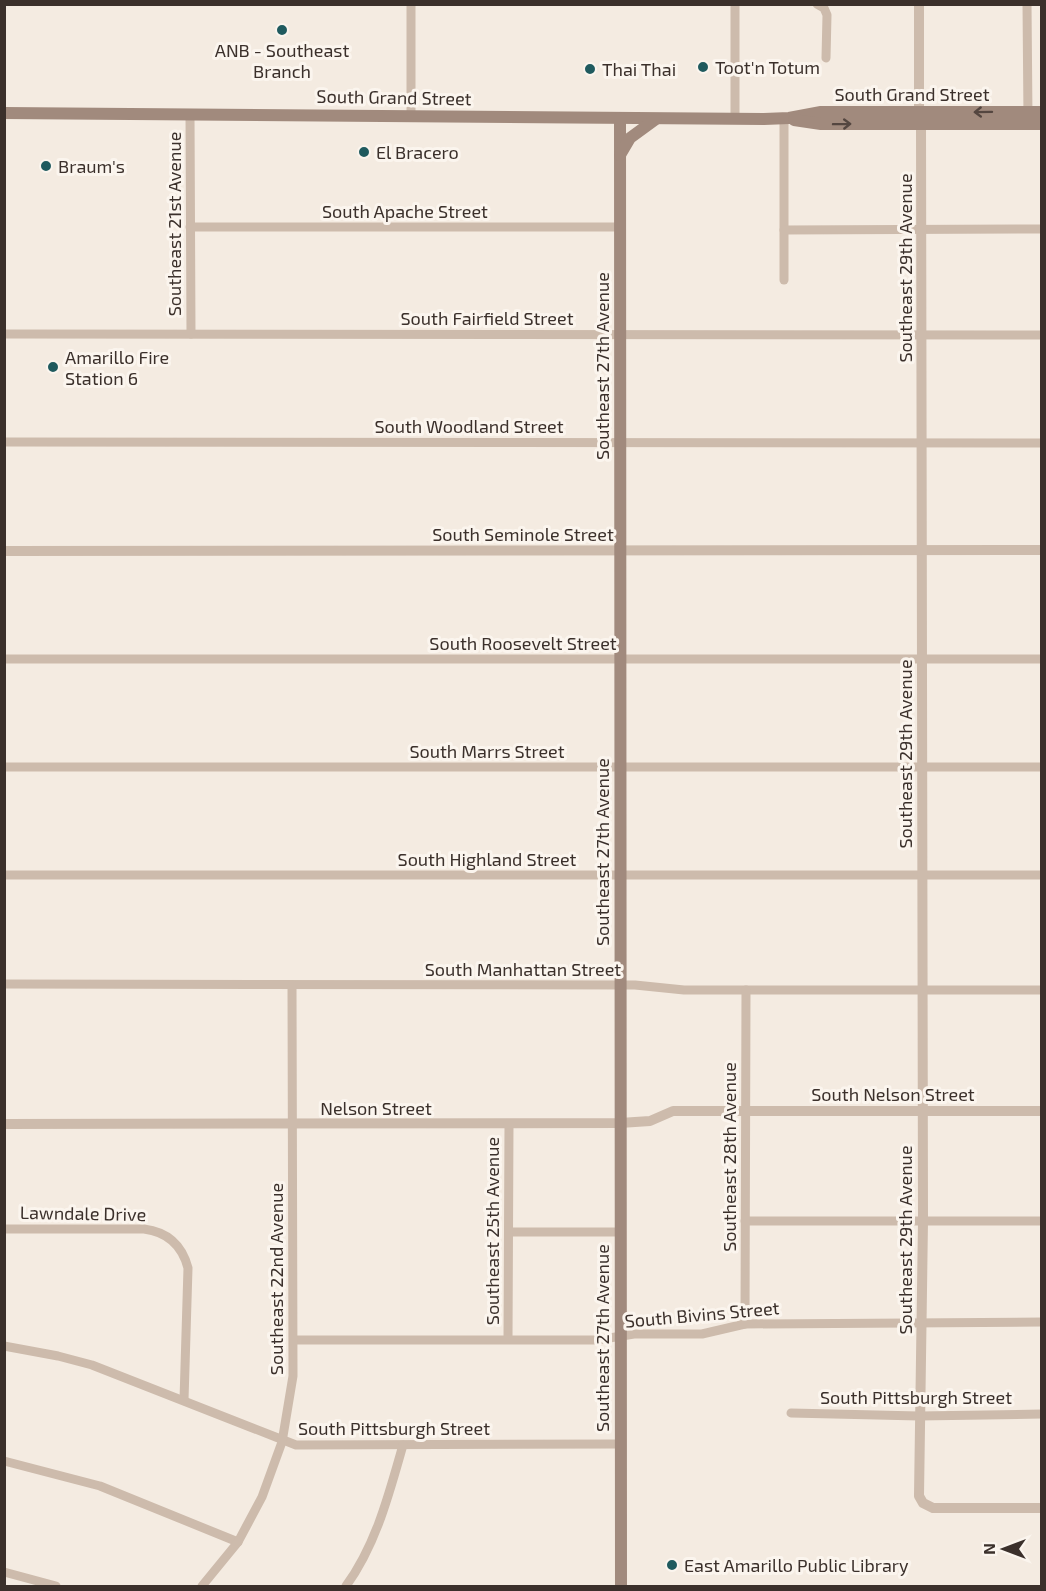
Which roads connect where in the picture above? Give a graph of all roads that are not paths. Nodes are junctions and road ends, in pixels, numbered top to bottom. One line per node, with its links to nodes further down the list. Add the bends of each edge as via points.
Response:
1 (411, 4): 10 (street)
2 (735, 4): 16 (street)
3 (817, 4): 6 (street, via 827,15)
4 (919, 4): 14 (street, Southeast 29th Avenue)
5 (1027, 4): 15 (street)
6 (826, 57)
7 (1041, 112): 15 (main road, South Grand Street)
8 (4, 113): 9 (main road, South Grand Street)
9 (190, 114): 10 (main road, South Grand Street); 19 (street, Southeast 21st Avenue)
10 (411, 115): 11 (main road, South Grand Street)
11 (620, 118): 12 (main road, South Grand Street); 18 (main road, Southeast 27th Avenue)
12 (657, 118): 16 (main road, South Grand Street); 18 (main road, via 630,138)
13 (784, 118): 14 (main road, South Grand Street, via 821,112); 16 (main road, South Grand Street); 23 (street)
14 (920, 118): 15 (main road, South Grand Street); 21 (street, Southeast 29th Avenue)
15 (1028, 118): 17 (main road, South Grand Street)
16 (735, 119)
17 (1041, 124)
18 (620, 156): 20 (main road, Southeast 27th Avenue)
19 (190, 227): 20 (street, South Apache Street); 26 (street, Southeast 21st Avenue)
20 (620, 227): 28 (main road, Southeast 27th Avenue)
21 (921, 229): 22 (street); 23 (street); 29 (street, Southeast 29th Avenue)
22 (1041, 229)
23 (784, 230): 24 (street)
24 (784, 280)
25 (4, 334): 26 (street, South Fairfield Street)
26 (191, 334): 28 (street, South Fairfield Street)
27 (1041, 334): 29 (street, South Fairfield Street)
28 (620, 335): 29 (street, South Fairfield Street); 32 (main road, Southeast 27th Avenue)
29 (921, 335): 33 (street, Southeast 29th Avenue)
30 (4, 442): 32 (street, South Woodland Street)
31 (1041, 442): 33 (street, South Woodland Street)
32 (620, 443): 33 (street, South Woodland Street); 34 (main road, Southeast 27th Avenue)
33 (921, 443): 37 (street, Southeast 29th Avenue)
34 (620, 550): 36 (street, South Seminole Street); 37 (street, South Seminole Street); 39 (main road, Southeast 27th Avenue)
35 (1041, 550): 37 (street, South Seminole Street)
36 (4, 551)
37 (922, 551): 40 (street, Southeast 29th Avenue)
38 (4, 659): 39 (street, South Roosevelt Street)
39 (620, 659): 40 (street, South Roosevelt Street); 44 (main road, Southeast 27th Avenue)
40 (922, 659): 41 (street, South Roosevelt Street); 45 (street, Southeast 29th Avenue)
41 (1041, 659)
42 (4, 767): 44 (street, South Marrs Street)
43 (1041, 767): 45 (street, South Marrs Street)
44 (620, 768): 45 (street, South Marrs Street); 48 (main road, Southeast 27th Avenue)
45 (922, 768): 49 (street, Southeast 29th Avenue)
46 (4, 875): 48 (street, South Highland Street)
47 (1041, 875): 49 (street, South Highland Street)
48 (620, 876): 49 (street, South Highland Street); 52 (main road, Southeast 27th Avenue)
49 (922, 876): 54 (street, Southeast 29th Avenue)
50 (4, 984): 51 (street, South Manhattan Street)
51 (292, 985): 52 (street, South Manhattan Street); 62 (street, Southeast 22nd Avenue)
52 (620, 986): 53 (street, South Manhattan Street); 59 (main road, Southeast 27th Avenue)
53 (746, 990): 54 (street, South Manhattan Street); 58 (street, Southeast 28th Avenue)
54 (922, 990): 55 (street, South Manhattan Street); 57 (street, Southeast 29th Avenue)
55 (1041, 990)
56 (1041, 1110): 57 (street, South Nelson Street)
57 (922, 1111): 58 (street, South Nelson Street); 64 (street, Southeast 29th Avenue)
58 (745, 1112): 59 (street, Nelson Street, via 673,1111 650,1121); 63 (street, Southeast 28th Avenue)
59 (620, 1123): 61 (street, Nelson Street); 68 (main road, Southeast 27th Avenue)
60 (4, 1124): 62 (street, Nelson Street)
61 (508, 1124): 62 (street, Nelson Street); 67 (street, Southeast 25th Avenue)
62 (292, 1125): 74 (street, Southeast 22nd Avenue)
63 (745, 1221): 64 (street); 71 (street, Southeast 28th Avenue)
64 (923, 1221): 65 (street); 70 (street, Southeast 29th Avenue)
65 (1041, 1221)
66 (4, 1229): 76 (street, Lawndale Drive, via 144,1229 174,1240 188,1268)
67 (508, 1232): 68 (street); 73 (street, Southeast 25th Avenue)
68 (620, 1232): 72 (main road, Southeast 27th Avenue)
69 (1041, 1322): 70 (street, South Bivins Street)
70 (922, 1323): 71 (street, South Bivins Street); 79 (street, Southeast 29th Avenue)
71 (745, 1324): 72 (street, South Bivins Street, via 702,1334)
72 (620, 1337): 73 (street, South Bivins Street); 81 (main road, Southeast 27th Avenue)
73 (508, 1339): 74 (street, South Bivins Street)
74 (294, 1340): 80 (street, Southeast 22nd Avenue, via 293,1376)
75 (4, 1346): 76 (street, South Pittsburgh Street, via 92,1365)
76 (184, 1400): 80 (street, South Pittsburgh Street)
77 (791, 1413): 79 (street, South Pittsburgh Street)
78 (1041, 1414): 79 (street, South Pittsburgh Street)
79 (919, 1416): 84 (street, Southeast 29th Avenue, via 919,1496 923,1503 933,1508)
80 (282, 1442): 82 (street, South Pittsburgh Street); 85 (street, Southeast 22nd Avenue, via 262,1497)
81 (620, 1444): 82 (street, South Pittsburgh Street); 90 (main road, Southeast 27th Avenue)
82 (403, 1445): 89 (street, via 384,1509 360,1568)
83 (4, 1461): 85 (street, via 100,1486)
84 (1041, 1508)
85 (238, 1542): 88 (street, Southeast 22nd Avenue)
86 (4, 1572): 87 (street)
87 (54, 1586)
88 (202, 1587)
89 (346, 1587)
90 (621, 1587)

